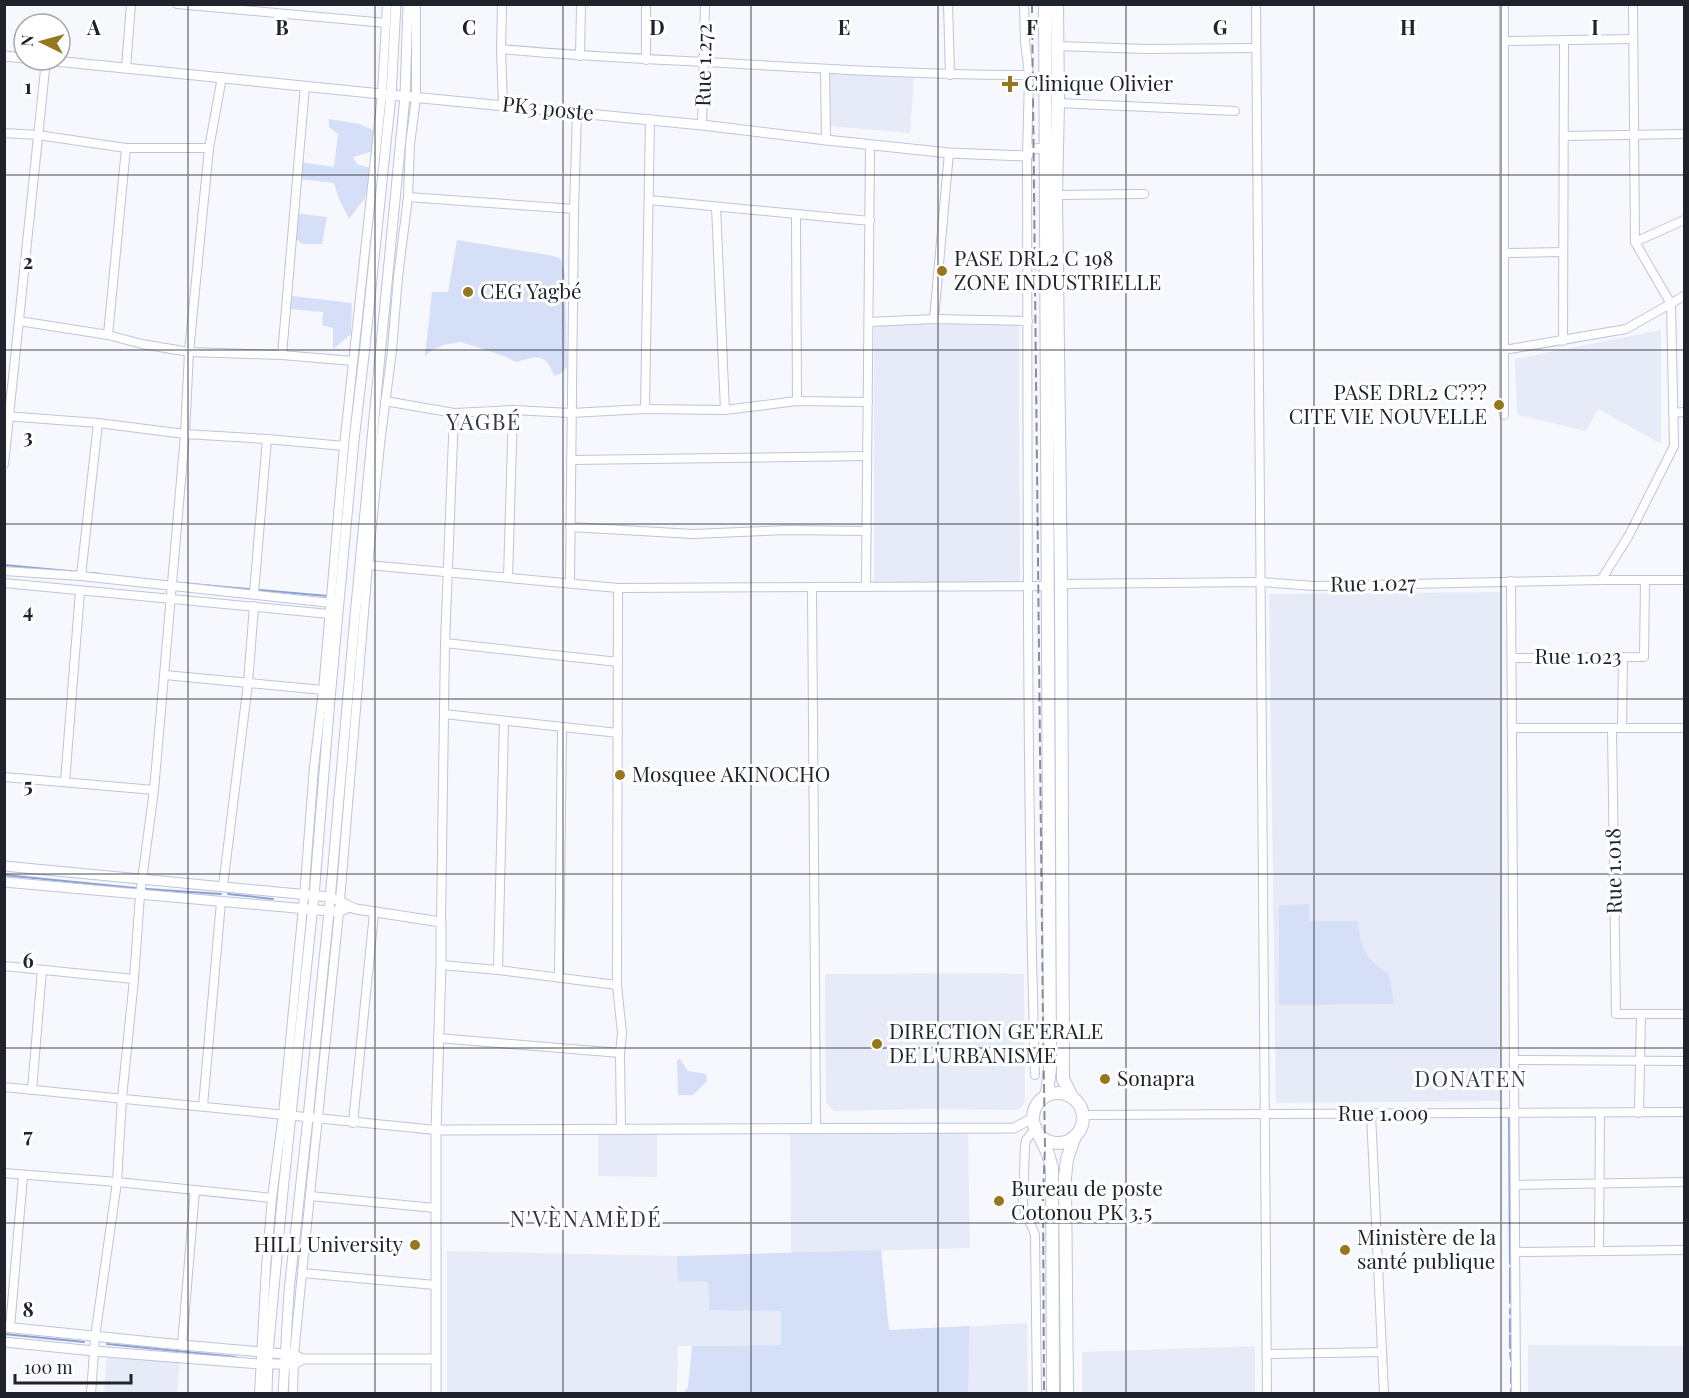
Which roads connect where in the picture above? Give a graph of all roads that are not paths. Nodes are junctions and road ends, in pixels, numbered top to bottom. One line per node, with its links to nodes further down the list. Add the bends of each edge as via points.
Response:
1 (131, 4): 29 (street)
2 (177, 4): 18 (street)
3 (387, 4): 18 (street)
4 (396, 4): 36 (street)
5 (408, 4): 37 (street)
6 (416, 4): 38 (street)
7 (502, 4): 24 (street)
8 (581, 4): 25 (street)
9 (646, 4): 26 (street)
10 (705, 4): 27 (street, Rue 1.272)
11 (948, 4): 32 (street)
12 (1024, 4): 33 (street)
13 (1045, 4): 54 (highway)
14 (1057, 4): 22 (highway)
15 (1256, 4): 23 (street)
16 (1504, 4): 20 (street)
17 (1633, 4): 19 (street)
18 (386, 23): 36 (street)
19 (1633, 39): 21 (street); 48 (street)
20 (1504, 41): 21 (street); 68 (street)
21 (1564, 41): 49 (street)
22 (1057, 46): 23 (street); 39 (highway)
23 (1256, 48): 111 (street)
24 (501, 49): 25 (street); 40 (street)
25 (580, 56): 26 (street)
26 (646, 60): 27 (street)
27 (704, 62): 30 (street); 44 (street, Rue 1.272)
28 (72, 63): 29 (street, PK3 poste)
29 (126, 68): 34 (street, PK3 poste)
30 (825, 69): 32 (street); 50 (street)
31 (45, 72): 47 (street)
32 (950, 75): 33 (street)
33 (1029, 75): 56 (street)
34 (222, 77): 35 (street, PK3 poste); 53 (street)
35 (305, 86): 36 (street, PK3 poste); 79 (street)
36 (386, 94): 37 (street, PK3 poste); 80 (street); 150 (street)
37 (405, 96): 38 (street, PK3 poste); 151 (street, via 355,616)
38 (416, 98): 40 (street, PK3 poste); 59 (street)
39 (1058, 103): 41 (street); 58 (highway)
40 (503, 105): 42 (street, PK3 poste)
41 (1235, 111)
42 (577, 112): 43 (street, PK3 poste); 62 (street)
43 (650, 119): 44 (street, PK3 poste); 60 (street)
44 (702, 125): 50 (street, PK3 poste)
45 (4, 133): 47 (street)
46 (1684, 134): 48 (street)
47 (38, 135): 52 (street); 72 (street)
48 (1634, 135): 49 (street); 66 (street)
49 (1564, 136): 67 (street)
50 (826, 140): 51 (street, PK3 poste)
51 (870, 145): 55 (street, PK3 poste); 65 (street)
52 (126, 148): 53 (street); 75 (street)
53 (209, 148): 78 (street)
54 (1046, 148): 56 (street, PK3 poste, via 1033,149); 115 (highway)
55 (949, 153): 56 (street, PK3 poste); 71 (street)
56 (1027, 156): 73 (street)
57 (1144, 194): 58 (street)
58 (1056, 195): 115 (highway)
59 (408, 197): 62 (street); 82 (street)
60 (649, 200): 61 (street); 84 (street)
61 (716, 207): 63 (street); 86 (street)
62 (574, 208): 89 (street)
63 (796, 214): 65 (street); 81 (street)
64 (1684, 220): 66 (street)
65 (870, 222): 74 (street)
66 (1635, 242): 70 (street)
67 (1563, 252): 68 (street); 76 (street)
68 (1504, 253): 77 (street)
69 (1684, 296): 70 (street)
70 (1671, 303): 76 (street, via 1626,329); 90 (street)
71 (934, 319): 73 (street); 74 (street)
72 (19, 321): 75 (street); 92 (street)
73 (1028, 321): 116 (street)
74 (869, 322): 83 (street)
75 (108, 335): 78 (street)
76 (1563, 341): 77 (street)
77 (1504, 351): 91 (street)
78 (189, 352): 79 (street); 94 (street)
79 (282, 355): 80 (street)
80 (353, 361): 96 (street)
81 (796, 401): 83 (street); 86 (street)
82 (386, 402): 88 (street); 102 (street)
83 (868, 402): 97 (street)
84 (645, 409): 86 (street); 89 (street)
85 (513, 410): 88 (street); 89 (street); 106 (street)
86 (725, 410)
87 (1684, 412): 90 (street)
88 (454, 413): 104 (street)
89 (571, 413): 98 (street)
90 (1673, 413): 107 (street, via 1674,447 1628,537)
91 (1504, 415)
92 (7, 417): 93 (street); 99 (street)
93 (98, 423): 94 (street); 105 (street)
94 (185, 434): 95 (street); 114 (street)
95 (267, 439): 96 (street); 121 (street)
96 (344, 446): 123 (street)
97 (867, 456): 98 (street); 101 (street)
98 (571, 460): 100 (street)
99 (4, 464)
100 (570, 527): 101 (street, via 693,534); 113 (street)
101 (867, 531): 118 (street)
102 (368, 565): 104 (street, Rue 1.027); 151 (street)
103 (4, 571): 105 (street)
104 (447, 572): 106 (street, Rue 1.027); 126 (street)
105 (81, 576): 114 (street)
106 (508, 578): 113 (street, Rue 1.027)
107 (1600, 580): 109 (street, Rue 1.027); 110 (street, Rue 1.027)
108 (1684, 580): 110 (street, Rue 1.027)
109 (1511, 581): 111 (street, Rue 1.027, via 1315,586); 128 (street)
110 (1645, 581): 127 (street, Rue 1.023, via 1644,657)
111 (1260, 582): 115 (street, Rue 1.027); 184 (street)
112 (4, 583): 120 (street)
113 (570, 583): 119 (street, Rue 1.027)
114 (171, 585): 121 (street); 122 (street)
115 (1055, 585): 116 (street, Rue 1.027); 176 (highway, via 1050,1068); 177 (highway, via 1063,1079)
116 (1029, 586): 118 (street, Rue 1.027); 173 (street)
117 (812, 587): 118 (street, Rue 1.027); 119 (street, Rue 1.027); 191 (street)
118 (866, 587)
119 (618, 588): 129 (street)
120 (80, 591): 122 (street); 142 (street)
121 (254, 594): 123 (street)
122 (170, 598): 124 (street); 130 (street)
123 (331, 603): 125 (street)
124 (254, 606): 125 (street); 131 (street)
125 (329, 614): 132 (street)
126 (445, 643): 129 (street); 133 (street)
127 (1623, 657): 128 (street, Rue 1.023); 138 (street)
128 (1512, 658): 136 (street)
129 (618, 662): 140 (street)
130 (165, 675): 131 (street); 143 (street)
131 (248, 683): 132 (street); 147 (street)
132 (323, 690): 148 (street)
133 (444, 714): 134 (street); 158 (street)
134 (504, 721): 135 (street); 162 (street)
135 (562, 727): 140 (street); 163 (street)
136 (1512, 728): 137 (street); 170 (street)
137 (1612, 728): 138 (street); 166 (street, Rue 1.018, via 1616,1014)
138 (1622, 728): 139 (street)
139 (1684, 728)
140 (618, 733): 165 (street)
141 (4, 777): 142 (street)
142 (65, 782): 143 (street)
143 (154, 790): 145 (street)
144 (4, 866): 145 (street)
145 (142, 878): 147 (street); 149 (street)
146 (4, 882): 149 (street)
147 (223, 886): 148 (street)
148 (304, 894): 150 (street); 154 (street)
149 (140, 896): 152 (street); 164 (street)
150 (314, 896): 151 (street); 155 (street)
151 (335, 898): 153 (street); 156 (street)
152 (221, 902): 154 (street); 179 (street)
153 (349, 907): 156 (street); 157 (street)
154 (302, 909): 155 (street); 186 (street)
155 (313, 910): 156 (street); 186 (street)
156 (334, 912): 188 (street)
157 (374, 913): 158 (street); 189 (street)
158 (441, 922): 159 (street)
159 (441, 964): 162 (street); 168 (street)
160 (4, 966): 161 (street)
161 (42, 970): 164 (street); 175 (street)
162 (498, 970): 163 (street)
163 (559, 977): 165 (street)
164 (134, 979): 178 (street)
165 (617, 985): 169 (street)
166 (1641, 1014): 167 (street); 171 (street)
167 (1684, 1014)
168 (438, 1038): 169 (street); 192 (street)
169 (620, 1053): 193 (street)
170 (1514, 1060): 171 (street); 181 (street)
171 (1639, 1060): 172 (street); 183 (street)
172 (1684, 1060)
173 (1035, 1075)
174 (4, 1087): 175 (street)
175 (32, 1090): 178 (street)
176 (1045, 1096): 177 (highway, via 1059,1093); 190 (highway, via 1037,1104)
177 (1072, 1097): 187 (highway)
178 (122, 1098): 179 (street); 197 (street)
179 (203, 1106): 186 (street)
180 (1684, 1112): 183 (street, Rue 1.009)
181 (1514, 1113): 182 (street, Rue 1.009); 185 (street, Rue 1.009); 200 (street)
182 (1600, 1113): 183 (street, Rue 1.009); 199 (street)
183 (1639, 1113)
184 (1265, 1114): 185 (street, Rue 1.009); 187 (street, Rue 1.009); 217 (street)
185 (1371, 1114): 215 (street)
186 (287, 1115): 188 (street); 203 (street); 216 (street, via 283,1191)
187 (1082, 1115): 194 (highway)
188 (313, 1118): 189 (street); 202 (street); 218 (street, via 289,1291)
189 (352, 1123): 192 (street)
190 (1036, 1127): 191 (street); 194 (highway, via 1047,1140 1058,1142); 228 (street, via 1024,1146 1023,1204 1035,1235); 229 (highway, via 1052,1168)
191 (816, 1129): 193 (street)
192 (436, 1130): 193 (street); 204 (street)
193 (621, 1130)
194 (1075, 1136): 230 (highway, via 1065,1177)
195 (4, 1173): 196 (street)
196 (23, 1176): 197 (street); 210 (street)
197 (117, 1182): 201 (street); 211 (street)
198 (1684, 1182): 199 (street)
199 (1600, 1183): 200 (street); 206 (street)
200 (1515, 1185): 207 (street)
201 (195, 1190): 203 (street); 213 (street)
202 (310, 1196): 204 (street); 208 (street)
203 (272, 1198): 216 (street)
204 (435, 1208): 209 (street)
205 (1684, 1250): 206 (street)
206 (1599, 1251): 207 (street)
207 (1515, 1252): 233 (street)
208 (302, 1273): 209 (street); 218 (street)
209 (435, 1285): 219 (street)
210 (7, 1328): 211 (street)
211 (95, 1337): 213 (street); 214 (street)
212 (4, 1342): 214 (street)
213 (182, 1346): 216 (street)
214 (94, 1351): 220 (street); 222 (street)
215 (1382, 1352): 217 (street); 232 (street)
216 (264, 1353): 218 (street); 220 (street)
217 (1267, 1354): 231 (street)
218 (294, 1358): 219 (street); 221 (street); 226 (street)
219 (435, 1359): 227 (street)
220 (263, 1364): 221 (street); 223 (street); 224 (street)
221 (284, 1364): 225 (street)
222 (91, 1394)
223 (259, 1394)
224 (267, 1394)
225 (283, 1394)
226 (293, 1394)
227 (436, 1394)
228 (1037, 1394)
229 (1053, 1394)
230 (1067, 1394)
231 (1267, 1394)
232 (1384, 1394)
233 (1516, 1394)

